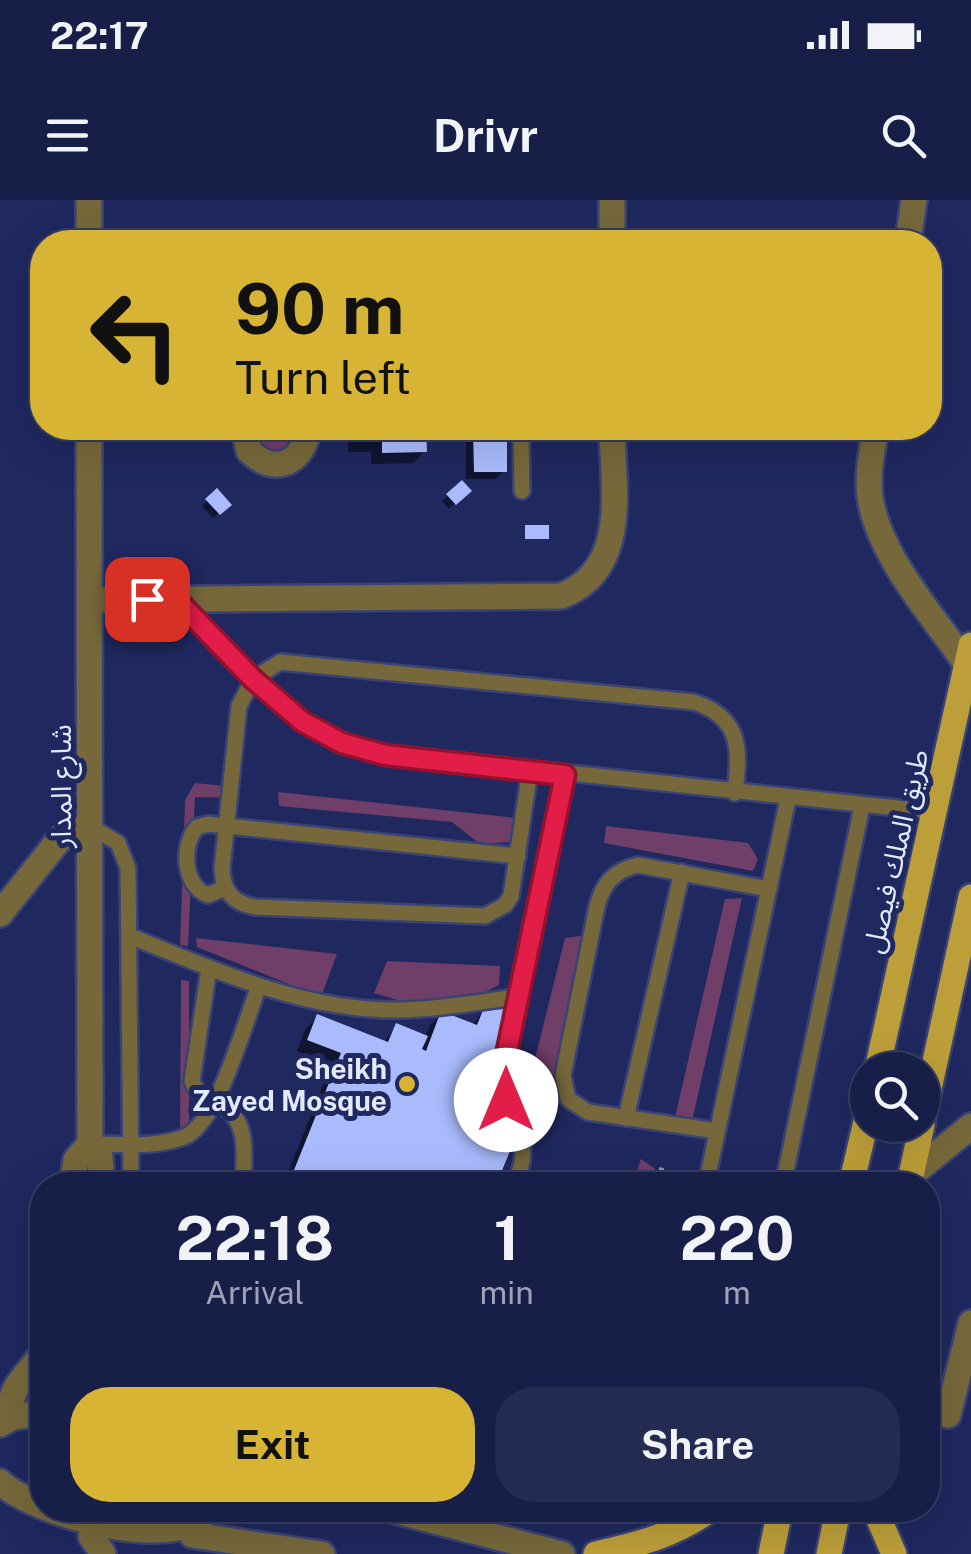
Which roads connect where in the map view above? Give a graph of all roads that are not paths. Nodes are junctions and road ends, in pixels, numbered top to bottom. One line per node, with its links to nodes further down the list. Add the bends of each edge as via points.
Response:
1 (89, 200): 4 (street)
2 (612, 200): 5 (street)
3 (914, 200): 6 (street)
4 (89, 230)
5 (612, 230)
6 (910, 230)
7 (89, 440): 15 (street, شارع المدار)
8 (247, 440): 9 (street, via 249,451 278,465 298,456)
9 (306, 440)
10 (520, 440): 13 (lane)
11 (612, 440): 14 (street, via 609,548 598,572 574,590 546,597)
12 (874, 440): 16 (street, via 869,478 883,539)
13 (522, 490)
14 (176, 599): 15 (street); 17 (lane)
15 (90, 600): 24 (street, شارع المدار)
16 (969, 655): 23 (main road, طريق الملك فيصل)
17 (253, 679): 18 (lane, via 303,722 363,751); 20 (lane, via 270,666 302,662 694,702 717,713 733,732 739,757); 25 (lane, via 236,720)
18 (530, 770): 19 (lane); 26 (lane)
19 (565, 775): 20 (lane); 35 (lane)
20 (735, 793): 21 (lane)
21 (788, 798): 22 (lane); 29 (lane)
22 (862, 806): 23 (lane); 53 (lane)
23 (935, 812): 36 (main road, طريق الملك فيصل)
24 (90, 826): 31 (street, via 58,841); 32 (lane, via 118,842 126,858); 44 (street, شارع المدار)
25 (226, 826): 26 (lane); 28 (lane); 28 (lane, via 196,827 188,859 195,890 212,895)
26 (518, 856): 28 (lane, via 511,896 485,916 256,907 238,902)
27 (682, 872): 29 (lane); 39 (lane); 39 (lane, via 626,868 606,883 597,906 563,1082 580,1110)
28 (225, 888)
29 (769, 889): 41 (lane)
30 (971, 897): 37 (main road)
31 (0, 914)
32 (130, 936): 33 (lane); 45 (lane)
33 (209, 968): 34 (lane); 38 (lane, via 190,1072 200,1094)
34 (258, 986): 35 (lane, via 336,1005 397,1010); 38 (lane)
35 (518, 997): 51 (lane, via 503,1070 506,1100 526,1150)
36 (881, 1052)
37 (937, 1052)
38 (214, 1102): 45 (lane, via 188,1136); 50 (lane, via 232,1113 242,1132)
39 (626, 1118): 41 (lane)
40 (971, 1126): 46 (street)
41 (717, 1132): 52 (lane)
42 (861, 1142): 54 (main road)
43 (918, 1142): 55 (main road)
44 (90, 1144): 45 (lane); 47 (street, شارع المدار); 48 (street, شارع المدار)
45 (131, 1144): 49 (lane)
46 (960, 1145): 56 (street)
47 (74, 1172)
48 (101, 1172)
49 (131, 1172)
50 (243, 1172)
51 (521, 1172)
52 (709, 1172)
53 (786, 1172)
54 (854, 1172)
55 (912, 1172)
56 (921, 1172)
57 (971, 1323): 60 (street)
58 (30, 1369): 61 (street, via 14,1390)
59 (30, 1416): 61 (street)
60 (948, 1416)
61 (5, 1419)
62 (0, 1482): 63 (street)
63 (30, 1506)
64 (57, 1522): 71 (street)
65 (438, 1522): 74 (street)
66 (690, 1522): 75 (main road)
67 (778, 1522): 76 (main road)
68 (836, 1522): 77 (main road)
69 (881, 1522): 78 (main road)
70 (190, 1543): 71 (street); 72 (street)
71 (97, 1545)
72 (288, 1551): 73 (street)
73 (322, 1554)
74 (562, 1554)
75 (596, 1554)
76 (771, 1554)
77 (829, 1554)
78 (894, 1554)

